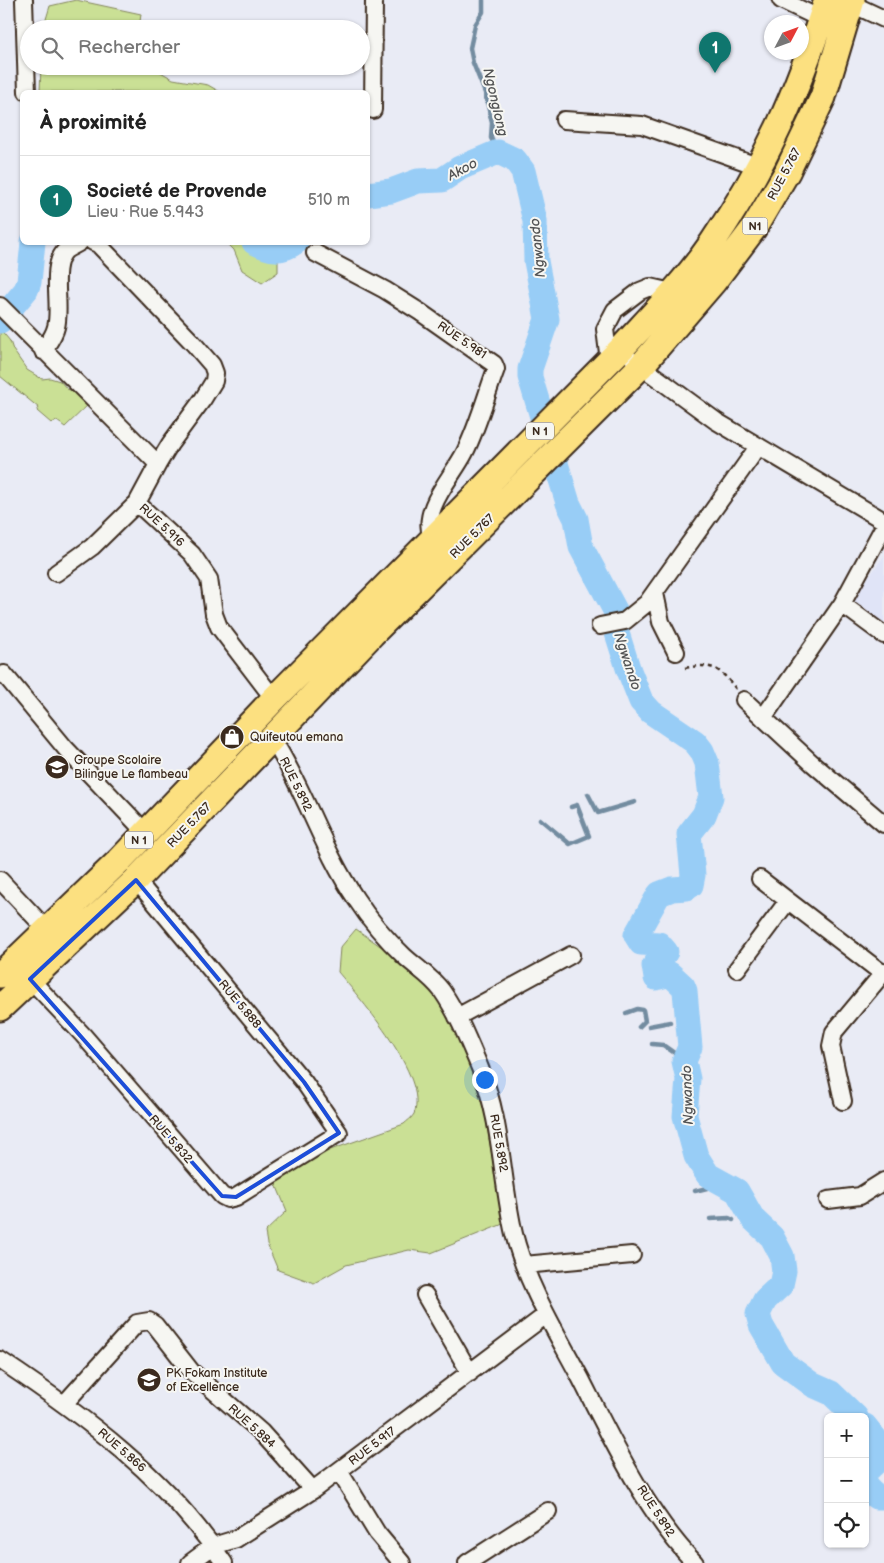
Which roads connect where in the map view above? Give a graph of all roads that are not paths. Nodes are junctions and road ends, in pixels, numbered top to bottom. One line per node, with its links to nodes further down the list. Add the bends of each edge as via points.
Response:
1 (24, 0): 7 (street)
2 (374, 0): 10 (street)
3 (781, 0): 5 (street)
4 (852, 2): 6 (street); 19 (highway, RUE 5.767 / N1, via 823,97 778,188 754,228 714,281)
5 (824, 10): 12 (highway, N 1, via 800,82)
6 (884, 19)
7 (25, 20)
8 (26, 75): 9 (street)
9 (27, 90)
10 (373, 110)
11 (564, 120): 12 (street, via 642,125)
12 (760, 167): 18 (highway, N 1, via 712,244)
13 (75, 245): 17 (street, via 60,259 56,328)
14 (99, 245): 21 (street, RUE 5.916, via 212,365 215,373 214,382)
15 (315, 253): 25 (street, RUE 5.981, via 385,290 494,364 496,369 465,452 434,506 428,524)
16 (2, 308): 17 (street)
17 (43, 351): 21 (street)
18 (615, 355): 19 (street); 25 (highway, N 1)
19 (640, 366): 20 (street); 36 (highway, RUE 5.767 / N1, via 372,634)
20 (758, 447): 23 (street); 27 (street)
21 (158, 464): 22 (street, RUE 5.916)
22 (137, 503): 26 (street, via 92,547); 33 (street, RUE 5.916, via 192,554 208,578 214,614 220,627)
23 (884, 522)
24 (884, 526): 28 (street)
25 (432, 539): 33 (highway, N 1)
26 (56, 573)
27 (655, 593): 29 (street, via 625,621); 31 (street, via 660,622)
28 (842, 604): 30 (street); 35 (street)
29 (600, 626)
30 (884, 634)
31 (676, 652)
32 (4, 674): 38 (street, via 72,755)
33 (274, 699): 38 (highway, N 1)
34 (744, 700): 35 (street)
35 (763, 718): 37 (street)
36 (272, 740): 41 (highway, RUE 5.767 / N1); 50 (street, RUE 5.892, via 355,898 392,944 442,991)
37 (884, 824)
38 (146, 834): 43 (highway, N 1)
39 (760, 879): 42 (street)
40 (0, 880): 43 (street)
41 (136, 880): 48 (highway, RUE 5.767 / N1); 52 (street, RUE 5.888, via 304,1082)
42 (787, 902): 45 (street); 46 (street)
43 (47, 930): 47 (highway, N 1)
44 (571, 955): 50 (street)
45 (737, 969)
46 (883, 973): 51 (street, via 831,1039)
47 (0, 975)
48 (30, 979): 49 (highway, RUE 5.767 / N1); 52 (street, RUE 5.832, via 228,1199)
49 (0, 1008)
50 (456, 1017): 56 (street, RUE 5.892, via 480,1068 492,1104 514,1232)
51 (843, 1101)
52 (339, 1133)
53 (884, 1181): 54 (street, via 860,1196)
54 (828, 1200)
55 (632, 1255): 56 (street)
56 (524, 1265): 58 (street, RUE 5.892)
57 (425, 1295): 60 (street)
58 (546, 1314): 60 (street, RUE 5.917); 70 (street, RUE 5.892, via 620,1454 667,1531)
59 (0, 1360): 61 (street, RUE 5.866)
60 (470, 1373): 62 (street, RUE 5.917)
61 (65, 1403): 63 (street, RUE 5.884, via 137,1323 149,1321 191,1371 261,1432); 65 (street, RUE 5.866, via 145,1469)
62 (339, 1470): 63 (street, RUE 5.917); 68 (street, via 371,1525)
63 (313, 1490): 65 (street, RUE 5.917, via 236,1539)
64 (548, 1511): 69 (street)
65 (213, 1546): 66 (street, RUE 5.917); 67 (street, RUE 5.866)
66 (190, 1563)
67 (224, 1563)
68 (402, 1563)
69 (468, 1563)
70 (695, 1563)

